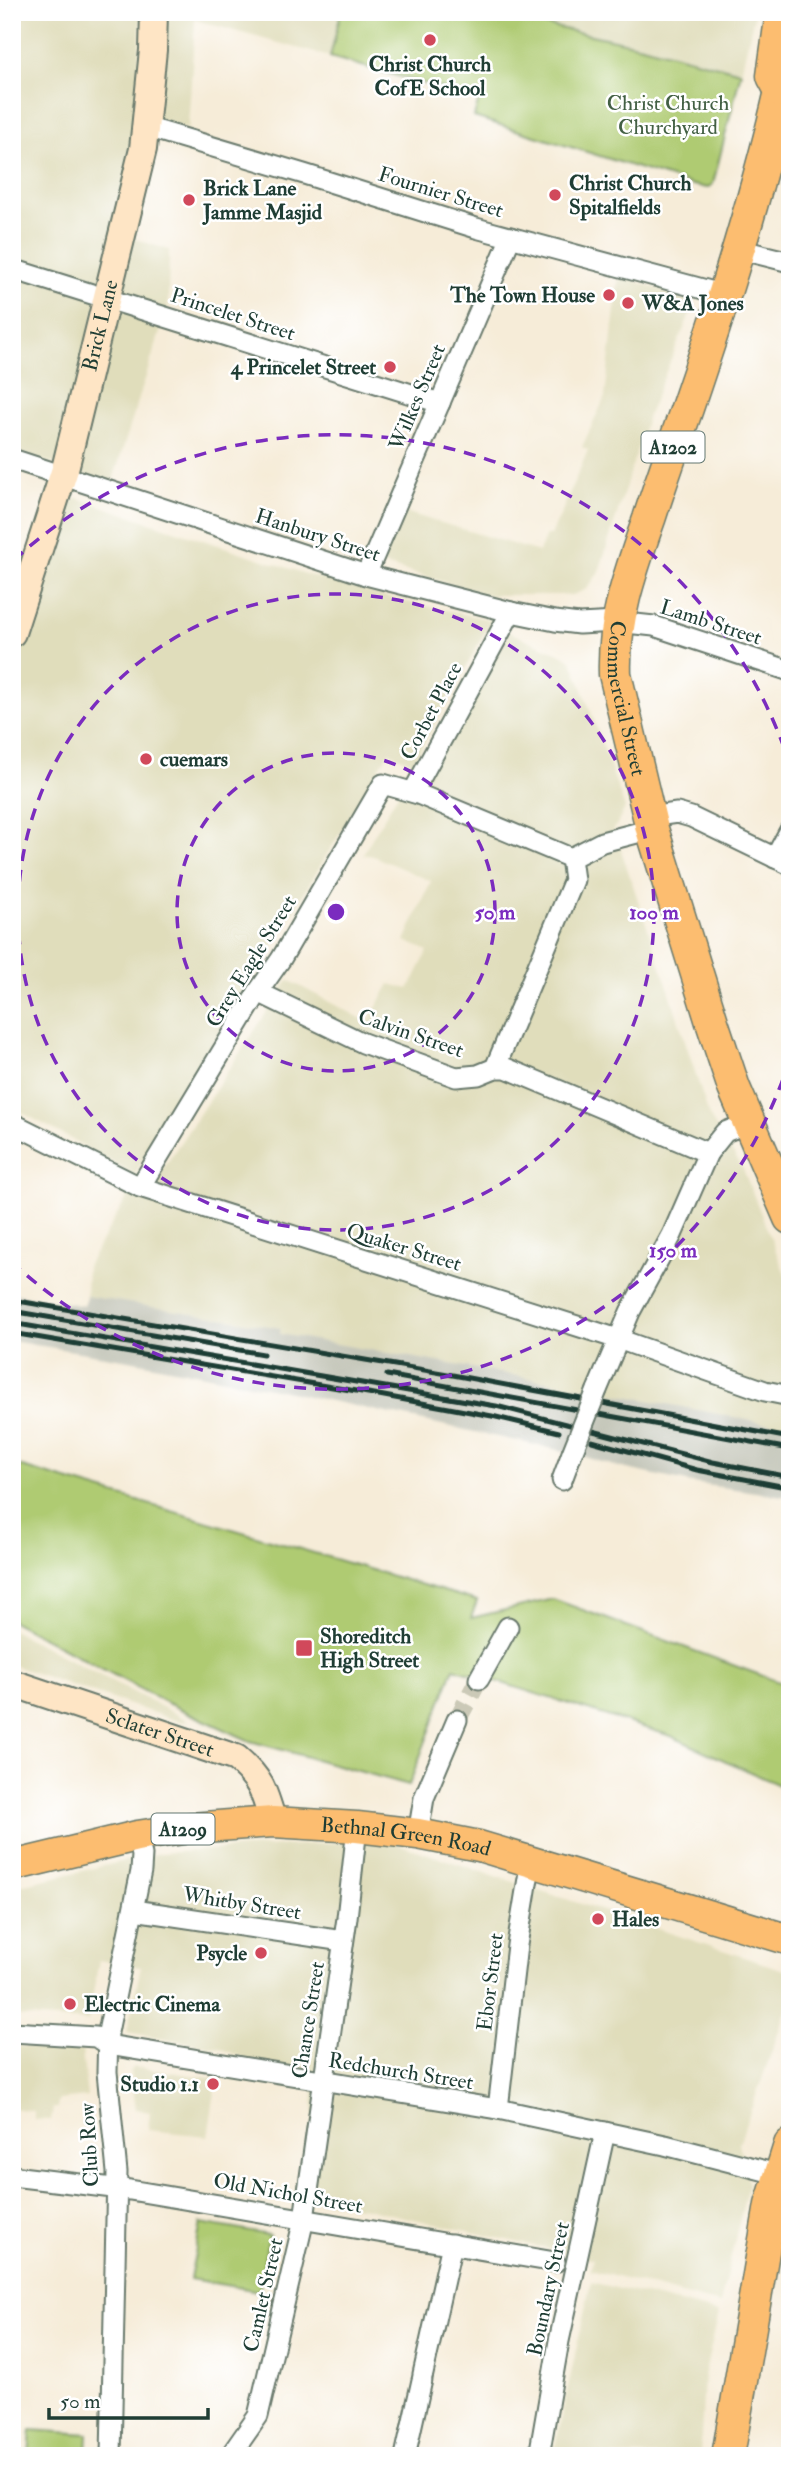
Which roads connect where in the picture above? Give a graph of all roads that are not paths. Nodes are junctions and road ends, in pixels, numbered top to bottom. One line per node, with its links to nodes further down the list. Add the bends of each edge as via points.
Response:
1 (154, 12): 4 (main road, Brick Lane)
2 (782, 12): 3 (highway, Commercial Street / A1202, via 773,76)
3 (785, 87): 6 (highway, Commercial Street / A1202)
4 (146, 128): 5 (street, Fournier Street); 10 (main road, Brick Lane)
5 (511, 237): 9 (street, Fournier Street); 11 (street, Wilkes Street)
6 (738, 249): 7 (street); 9 (highway, Commercial Street / A1202)
7 (790, 262)
8 (12, 269): 10 (street, Princelet Street)
9 (725, 295): 16 (highway, Commercial Street / A1202)
10 (108, 298): 11 (street, Princelet Street); 13 (main road, Brick Lane)
11 (440, 404): 14 (street, Wilkes Street)
12 (12, 459): 13 (street, Hanbury Street)
13 (63, 476): 14 (street, Hanbury Street); 17 (main road, Brick Lane)
14 (366, 575): 15 (street, Hanbury Street)
15 (511, 612): 16 (street, Hanbury Street, via 579,624); 19 (street, Corbet Place)
16 (617, 622): 18 (street, Lamb Street, via 654,626); 20 (highway, Commercial Street / A1202, via 615,674)
17 (12, 632)
18 (790, 671)
19 (413, 792): 22 (street, Corbet Place); 24 (street, Grey Eagle Street, via 383,784)
20 (650, 823): 22 (street); 23 (street, via 677,813 691,817); 27 (highway, Commercial Street / A1202)
21 (790, 830): 23 (street)
22 (571, 858): 25 (street, via 574,880)
23 (782, 862)
24 (258, 992): 25 (street, Calvin Street, via 363,1043 456,1077); 29 (street, Grey Eagle Street)
25 (495, 1068): 28 (street, Calvin Street, via 506,1068)
26 (12, 1123): 29 (street, Quaker Street)
27 (748, 1123): 28 (street, via 725,1132); 30 (highway, Commercial Street / A1202)
28 (708, 1153): 31 (street)
29 (140, 1187): 31 (street, Quaker Street)
30 (789, 1215)
31 (618, 1339): 32 (street, Quaker Street, via 765,1391); 33 (street, bridge)
32 (790, 1395)
33 (562, 1480)
34 (508, 1627): 35 (street)
35 (479, 1679)
36 (12, 1683): 38 (main road, Sclater Street, via 236,1758 261,1786)
37 (457, 1720): 40 (street, via 424,1798)
38 (272, 1822): 39 (main road, Bethnal Green Road / A1209); 41 (main road, Bethnal Green Road / A1209)
39 (357, 1827): 40 (main road, Bethnal Green Road / A1209); 45 (street, Chance Street)
40 (418, 1834): 42 (main road, Bethnal Green Road / A1209)
41 (137, 1836): 43 (main road, Bethnal Green Road / A1209); 44 (street, Club Row, via 142,1855)
42 (531, 1860): 46 (main road, Bethnal Green Road / A1209); 50 (street, Ebor Street)
43 (12, 1866)
44 (134, 1910): 45 (street, Whitby Street); 48 (street, Club Row)
45 (343, 1941): 49 (street, Chance Street)
46 (789, 1942)
47 (12, 2032): 48 (street, Redchurch Street, via 96,2037)
48 (108, 2045): 49 (street, Redchurch Street); 55 (street, Club Row)
49 (323, 2081): 50 (street, Redchurch Street); 56 (street, Chance Street)
50 (498, 2109): 51 (street, Redchurch Street)
51 (604, 2132): 53 (street, Redchurch Street); 62 (street, Boundary Street)
52 (790, 2145): 53 (highway)
53 (780, 2175): 63 (highway)
54 (12, 2176): 55 (street, Old Nichol Street)
55 (115, 2188): 56 (street, Old Nichol Street); 59 (street, Club Row)
56 (304, 2219): 57 (street, Old Nichol Street); 60 (street, Camlet Street, via 258,2416)
57 (452, 2244): 58 (street, Old Nichol Street); 61 (street)
58 (555, 2262)
59 (111, 2456)
60 (230, 2456)
61 (405, 2456)
62 (539, 2456)
63 (728, 2456)

